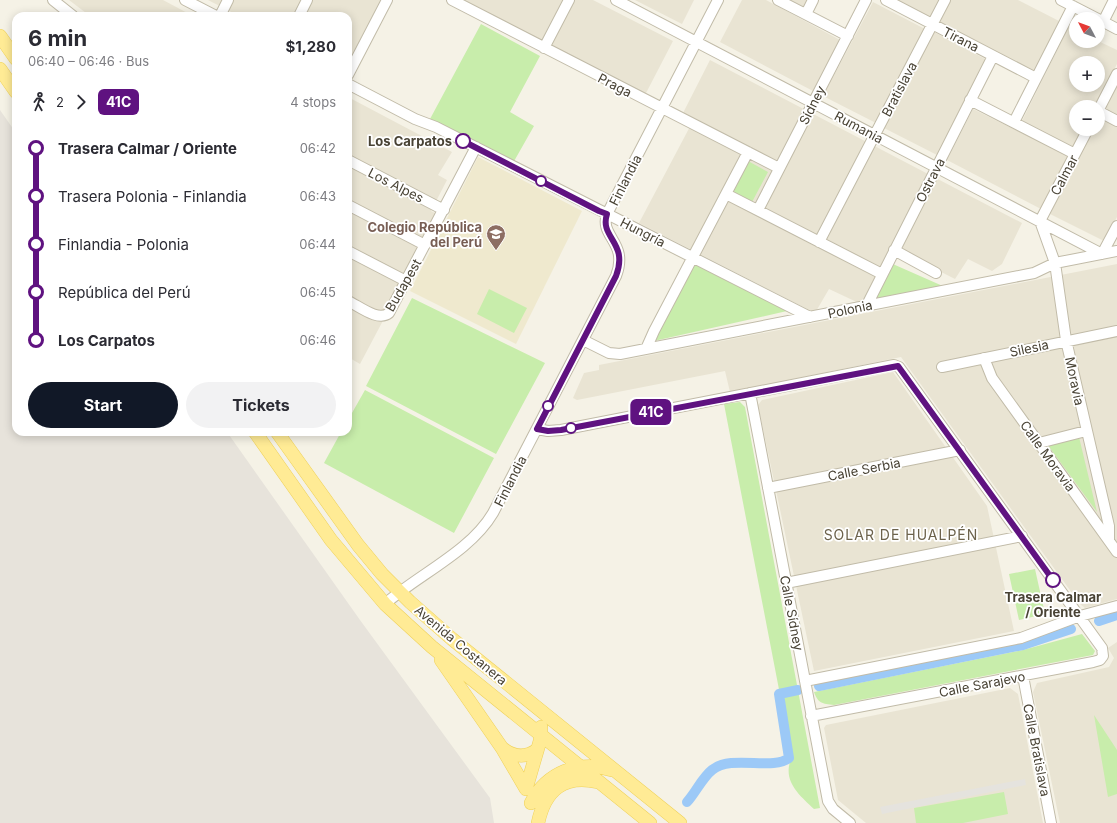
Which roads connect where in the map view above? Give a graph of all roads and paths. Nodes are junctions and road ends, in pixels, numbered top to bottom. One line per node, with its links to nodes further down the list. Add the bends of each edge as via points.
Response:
1 (53, 0): 18 (street)
2 (186, 0): 19 (street)
3 (228, 0): 20 (street)
4 (307, 0): 21 (street)
5 (387, 0): 34 (street)
6 (452, 0): 31 (street, Praga)
7 (569, 0): 31 (street)
8 (616, 0): 30 (street, Rumania)
9 (718, 0): 30 (street, Finlandia)
10 (778, 0): 24 (street)
11 (813, 0): 24 (street)
12 (866, 0): 29 (street, Sídney)
13 (886, 0): 26 (street, Tirana)
14 (945, 0): 26 (street, Bratislava)
15 (1061, 0): 17 (street)
16 (1114, 0): 23 (street)
17 (1073, 6): 22 (street); 37 (street)
18 (68, 12)
19 (208, 12)
20 (222, 12)
21 (301, 12)
22 (1085, 12)
23 (1105, 13)
24 (806, 14): 29 (street)
25 (1105, 23): 27 (street)
26 (932, 24): 33 (street, Tirana); 47 (street, Bratislava)
27 (1117, 29)
28 (0, 36): 32 (main road)
29 (848, 36): 42 (street, Sídney)
30 (696, 42): 42 (street, Rumania); 43 (street, Finlandia)
31 (544, 48): 43 (street, Praga)
32 (12, 53)
33 (993, 56): 37 (street, Tirana); 40 (street, Ostrava)
34 (352, 67)
35 (0, 69): 38 (main road)
36 (1117, 74): 41 (street)
37 (1036, 78): 46 (street)
38 (12, 86)
39 (352, 86): 49 (street, Hungría)
40 (970, 100): 46 (street); 53 (street, Ostrava)
41 (1104, 100)
42 (813, 103): 47 (street, Rumania); 54 (street, Sídney)
43 (662, 109): 50 (street, Praga); 59 (street, Finlandia)
44 (1105, 115): 45 (street)
45 (1117, 121)
46 (1014, 122): 51 (street)
47 (875, 135): 53 (street, Rumania); 62 (street, Bratislava)
48 (1084, 136): 51 (street, Calmar)
49 (476, 148): 57 (street, Budapest); 59 (street, Hungría)
50 (748, 152): 54 (street, Praga); 55 (street)
51 (1075, 154): 60 (street, Calmar)
52 (352, 162): 57 (street, Los Alpes)
53 (936, 167): 60 (street, Rumania); 64 (street, Ostrava)
54 (779, 168): 58 (street, Sídney)
55 (726, 194): 58 (street); 68 (street)
56 (352, 207): 63 (street)
57 (444, 210): 63 (street, Budapest)
58 (758, 210): 62 (street)
59 (607, 214): 68 (street, Hungría); 77 (street, Finlandia, via 606,228 620,253 620,264)
60 (1040, 221): 67 (street, Rumania); 69 (street, Moravia)
61 (1117, 226): 67 (street)
62 (819, 242): 71 (street)
63 (425, 245): 72 (street, Budapest)
64 (894, 250): 70 (street); 71 (street, Ostrava)
65 (1117, 251): 67 (street, Polonia)
66 (352, 253): 72 (street)
67 (1102, 254): 69 (street, Polonia)
68 (692, 257): 75 (street, Hungría); 79 (street)
69 (1055, 263): 74 (street, Polonia, via 1034,273); 78 (street, Moravia)
70 (936, 273)
71 (882, 274): 74 (street, Ostrava)
72 (406, 281): 73 (street, Budapest, via 391,310 384,316 376,315)
73 (352, 303)
74 (867, 305): 75 (street, Polonia)
75 (810, 317): 79 (street, Polonia)
76 (1117, 331): 78 (street, Silesia)
77 (583, 340): 79 (street, Polonia, via 613,354); 83 (street, Finlandia)
78 (1066, 340): 80 (street, Silesia); 84 (street, Moravia)
79 (646, 349)
80 (984, 358): 81 (street, Silesia); 87 (street, Calle Moravia, via 992,378)
81 (942, 367)
82 (750, 393): 83 (street, via 561,430); 88 (street, via 898,366); 89 (street, Calle Sídney)
83 (537, 429): 95 (street, Finlandia, via 483,528 468,543)
84 (1086, 431): 87 (street); 90 (street, Moravia)
85 (258, 436): 96 (main road, Avenida Costanera, via 331,540)
86 (280, 436): 95 (main road, Avenida Costanera, via 358,545)
87 (1039, 443): 92 (street, Calle Moravia)
88 (960, 450): 89 (street, Calle Serbia); 91 (street)
89 (768, 488): 94 (street, Calle Sídney)
90 (1113, 525): 92 (street, Moravia)
91 (1022, 536): 94 (street); 98 (street)
92 (1109, 542): 93 (street, Calle Moravia)
93 (1117, 552)
94 (786, 583): 101 (street, Calle Sídney)
95 (399, 592): 96 (street, Finlandia); 102 (main road, Avenida Costanera)
96 (385, 604): 99 (main road, Avenida Costanera)
97 (1117, 606): 98 (street)
98 (1080, 616): 100 (street, Calle Sarajevo, via 1103,650 1102,658); 101 (street, via 1021,638)
99 (432, 647): 104 (main road, Avenida Costanera); 105 (main road)
100 (1023, 676): 103 (street, Calle Sarajevo); 116 (street, Calle Bratislava)
101 (805, 681): 103 (street, Calle Sídney)
102 (532, 704): 104 (main road, via 540,720); 108 (main road, Avenida Costanera)
103 (812, 716): 115 (street, Calle Sídney, via 828,801 833,809)
104 (541, 735): 106 (main road); 107 (main road, Avenida Costanera)
105 (502, 748): 106 (main road, via 517,756); 110 (main road)
106 (537, 750): 110 (main road)
107 (580, 767): 108 (main road); 109 (main road, Avenida Costanera); 111 (main road, via 552,778 542,786)
108 (614, 770): 114 (main road, Avenida Costanera)
109 (600, 783): 112 (main road, via 577,780 560,785 547,799); 113 (main road, Avenida Costanera)
110 (526, 789): 111 (street)
111 (531, 803): 112 (street)
112 (538, 823)
113 (650, 823)
114 (680, 823)
115 (850, 823)
116 (1051, 823)

